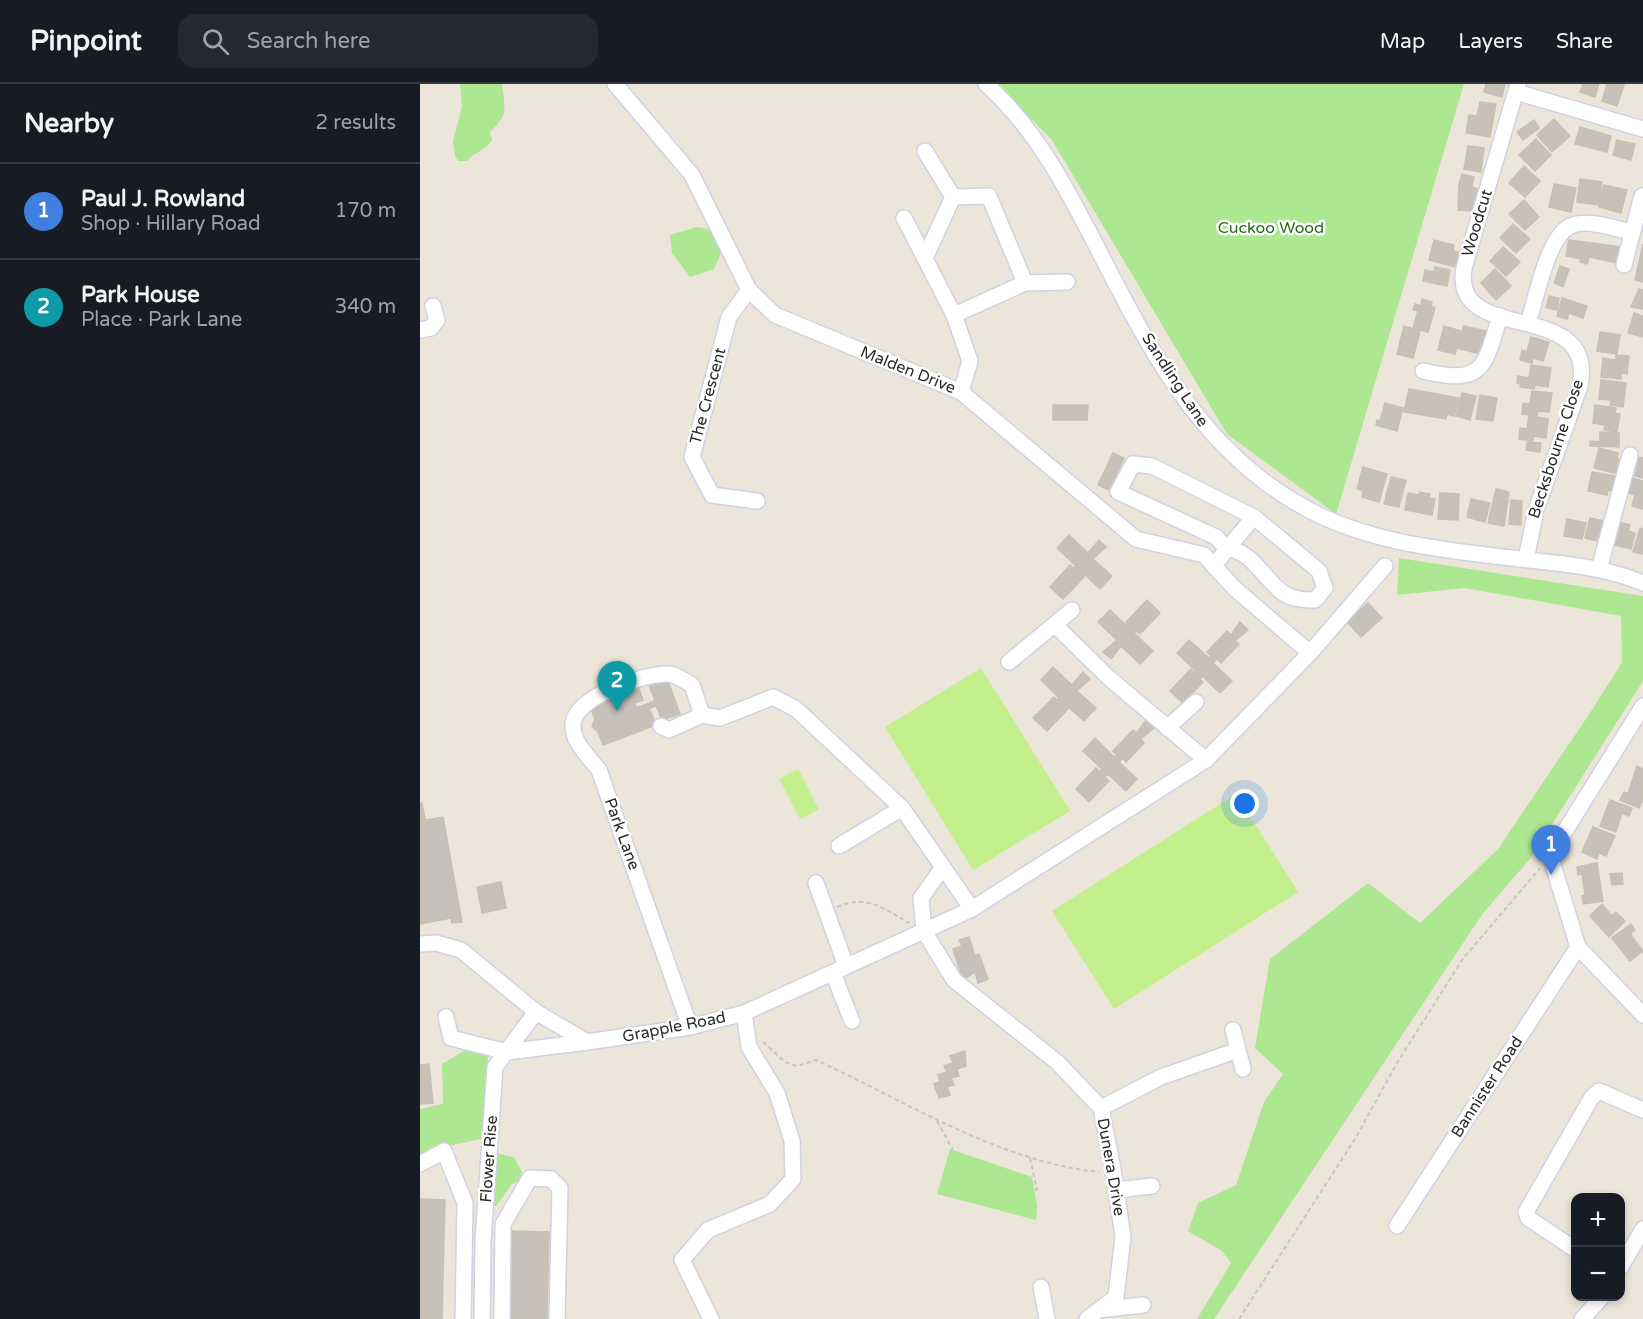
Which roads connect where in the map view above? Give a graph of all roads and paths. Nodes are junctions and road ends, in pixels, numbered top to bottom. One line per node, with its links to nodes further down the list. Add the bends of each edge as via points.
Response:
1 (615, 84): 14 (street, Malden Drive, via 692,175)
2 (986, 84): 26 (street, Sandling Lane, via 1008,105 1054,166 1162,365 1224,449 1298,505 1337,523 1425,547)
3 (1517, 88): 4 (street); 17 (street, Woodcut, via 1463,276 1470,302)
4 (1642, 127)
5 (925, 151): 7 (street)
6 (1642, 196): 9 (street)
7 (953, 197): 10 (street); 13 (street, via 989,196)
8 (904, 218): 10 (street)
9 (1632, 232): 11 (street); 18 (street, via 1589,224 1564,229 1553,245)
10 (925, 258): 16 (street)
11 (1624, 265)
12 (1066, 282): 13 (street)
13 (1025, 283): 16 (street)
14 (749, 290): 21 (street, Malden Drive, via 775,315); 23 (street, The Crescent, via 729,317 692,457 712,495)
15 (433, 306): 19 (street, via 437,320 431,328)
16 (954, 315): 21 (street, via 970,361)
17 (1500, 316): 18 (street, Woodcut); 20 (street, via 1487,357 1475,371 1455,377)
18 (1528, 323): 26 (street, Becksbourne Close, via 1569,341 1577,354 1581,374 1536,510)
19 (420, 330)
20 (1423, 370)
21 (961, 392): 27 (street, Malden Drive, via 1136,539 1204,555)
22 (1629, 455): 29 (street)
23 (757, 501)
24 (1254, 517): 25 (street); 25 (street, via 1319,572 1325,588 1316,600 1289,597 1244,555); 25 (street, via 1152,466 1133,464 1118,492 1216,537)
25 (1227, 549): 27 (street)
26 (1526, 559): 29 (street, Sandling Lane)
27 (1214, 566): 33 (street, Malden Drive)
28 (1385, 566): 33 (street, Grapple Road)
29 (1599, 569): 30 (street, Sandling Lane)
30 (1643, 583)
31 (1072, 610): 32 (street)
32 (1056, 626): 34 (street); 39 (street)
33 (1310, 653): 40 (street, Grapple Road)
34 (1009, 662)
35 (1196, 702): 39 (street)
36 (1643, 706): 43 (street)
37 (702, 716): 38 (street, via 669,730); 41 (street, via 720,718 773,698 796,709); 57 (street, Park Lane, via 692,685 667,674 591,698 578,710 573,725 579,745 599,770)
38 (661, 726)
39 (1167, 728): 40 (street)
40 (1206, 760): 46 (street, Grapple Road)
41 (902, 808): 42 (street); 44 (street)
42 (839, 846)
43 (1550, 855): 50 (street); 88 (path, via 1462,960)
44 (943, 867): 46 (street); 48 (street, via 921,898)
45 (816, 883): 47 (street)
46 (972, 909): 48 (street, Grapple Road)
47 (826, 911): 48 (path, via 858,900 871,903 910,923); 51 (street)
48 (920, 933): 51 (street, Grapple Road); 64 (street, Dunera Drive, via 954,980 1057,1062)
49 (420, 944): 52 (street, via 436,943 461,950)
50 (1578, 947): 54 (street); 74 (street, Bannister Road)
51 (840, 970): 53 (street, Grapple Road); 56 (street)
52 (536, 1012): 60 (street); 62 (street, Flower Rise)
53 (744, 1013): 57 (street, Grapple Road); 59 (street)
54 (1643, 1016)
55 (446, 1017): 62 (street, via 451,1038)
56 (852, 1021)
57 (690, 1027): 60 (street, Grapple Road)
58 (1233, 1030): 61 (street)
59 (748, 1037): 66 (path, via 763,1042 785,1062 797,1066 816,1060); 86 (street, via 749,1047 777,1093 792,1141 793,1179 770,1204 708,1230 682,1260)
60 (587, 1042): 62 (street, Grapple Road)
61 (1238, 1050): 63 (street); 64 (street, via 1161,1077)
62 (507, 1052): 83 (street, Flower Rise, via 495,1068 483,1241)
63 (1243, 1069)
64 (1101, 1108): 70 (street, Dunera Drive)
65 (1643, 1110): 76 (street, via 1607,1093 1599,1091 1592,1096 1526,1212 1528,1218)
66 (937, 1121): 67 (path); 68 (path)
67 (953, 1150)
68 (1030, 1158): 70 (path, via 1073,1169); 72 (path)
69 (420, 1164): 82 (street, via 444,1151 465,1203)
70 (1114, 1173): 73 (street, Dunera Drive)
71 (1152, 1186): 73 (street)
72 (1035, 1190)
73 (1116, 1190): 81 (street, Dunera Drive, via 1123,1237 1116,1298)
74 (1397, 1226)
75 (1643, 1229): 77 (street)
76 (1571, 1247)
77 (1625, 1260)
78 (1041, 1287): 87 (street)
79 (1598, 1301): 89 (street)
80 (1143, 1305): 81 (street)
81 (1093, 1314)
82 (463, 1319)
83 (482, 1319)
84 (502, 1319): 85 (street, via 503,1224 530,1178 551,1179 560,1188)
85 (557, 1319)
86 (711, 1319)
87 (1047, 1319)
88 (1239, 1319)
89 (1582, 1319)

